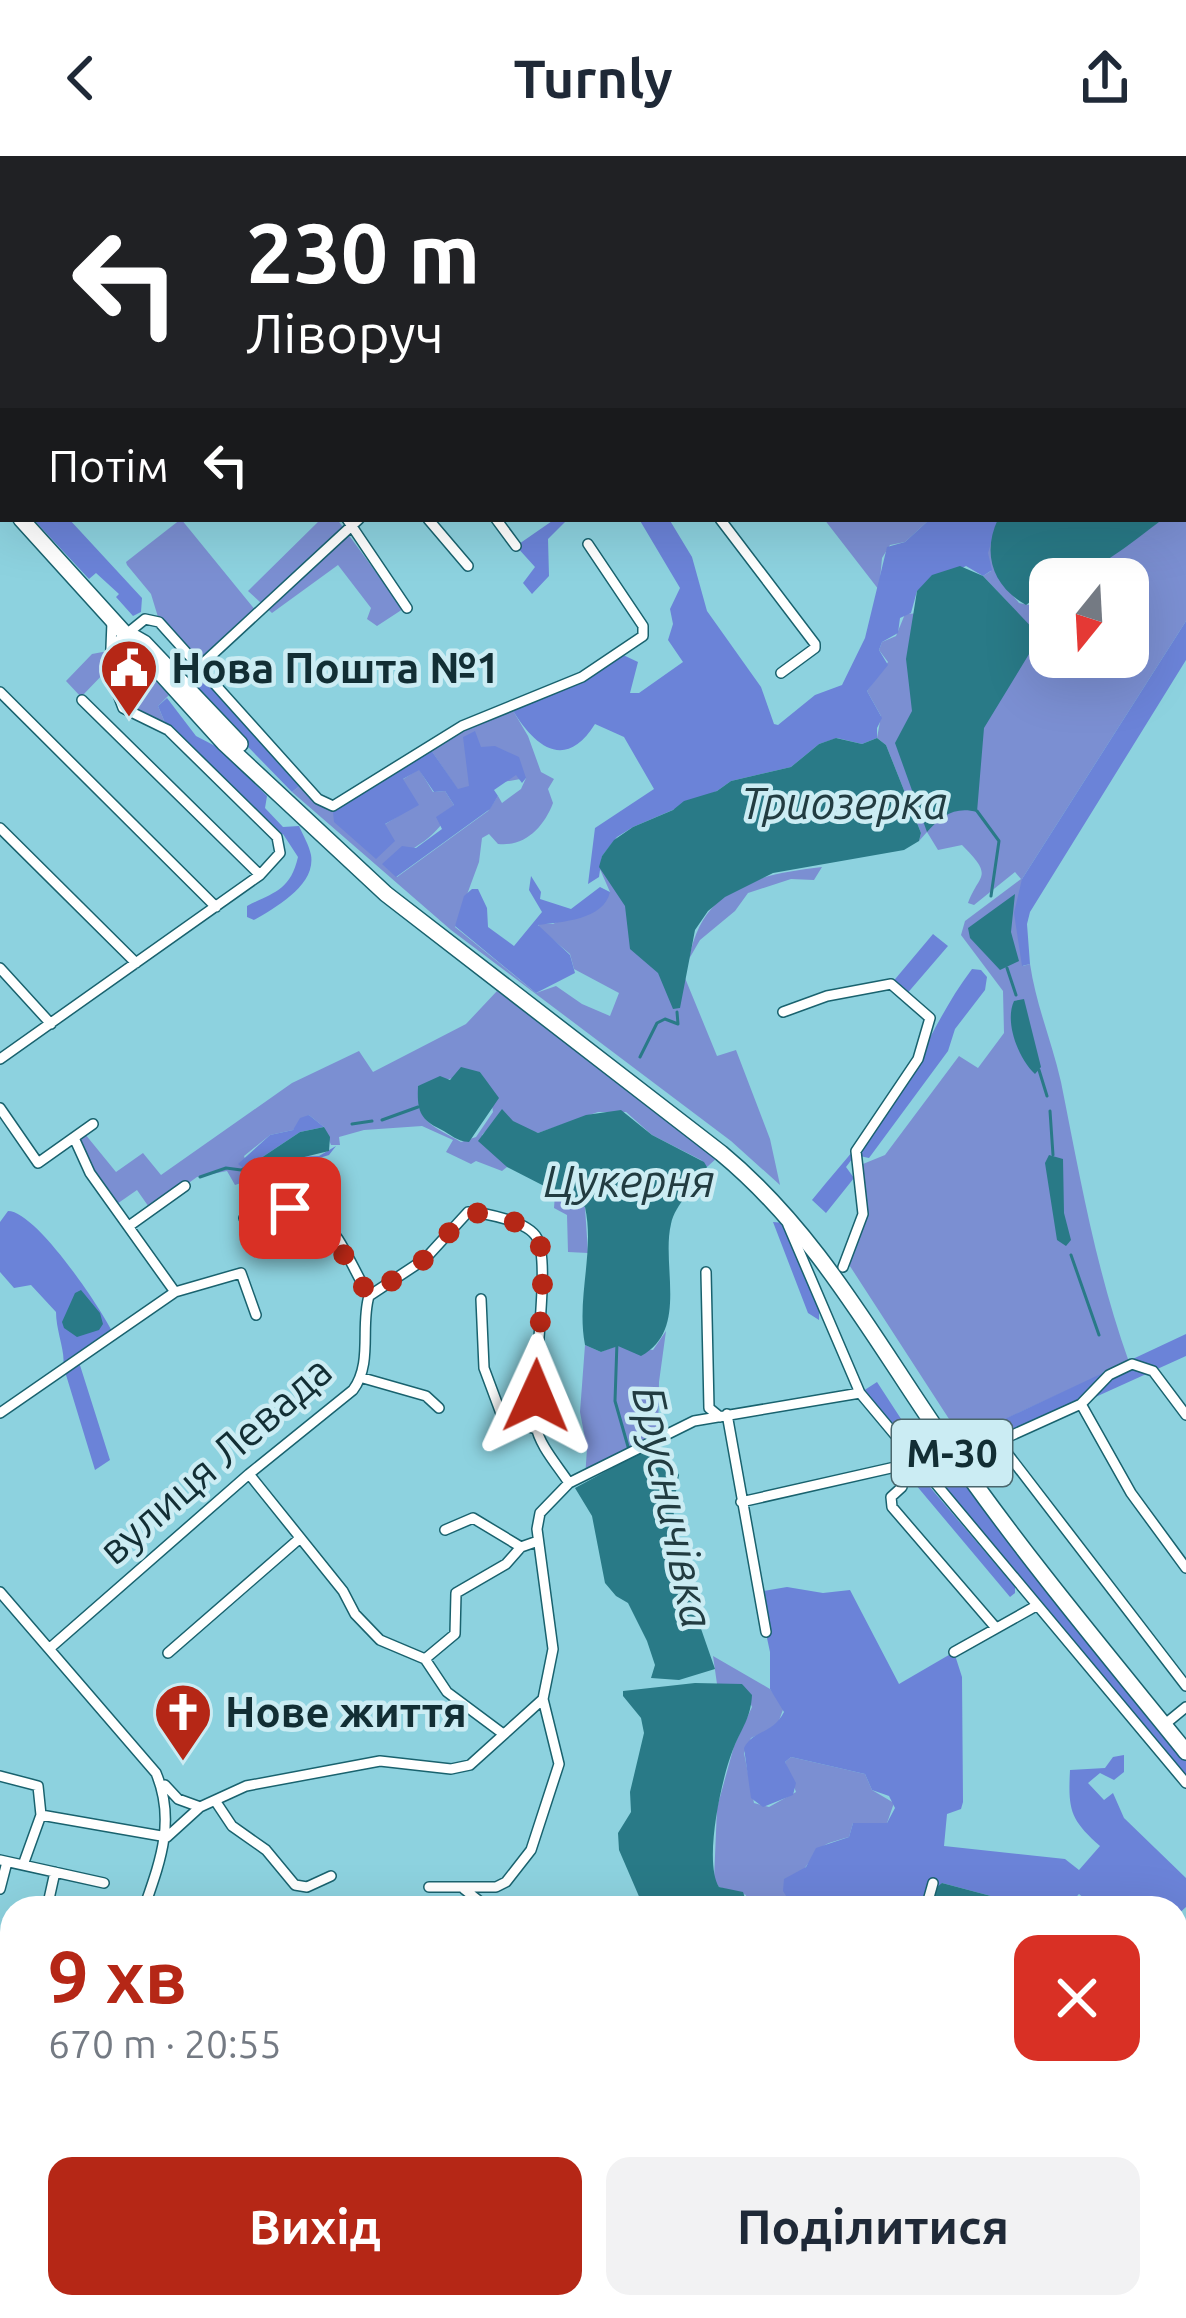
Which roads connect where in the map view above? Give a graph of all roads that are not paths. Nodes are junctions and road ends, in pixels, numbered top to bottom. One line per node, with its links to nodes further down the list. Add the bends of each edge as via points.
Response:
1 (21, 522): 11 (highway, М-30)
2 (352, 522): 14 (street)
3 (354, 522): 10 (street)
4 (431, 522): 9 (street)
5 (498, 522): 8 (street)
6 (722, 522): 15 (street, via 815,644)
7 (588, 544): 14 (street, via 643,636 582,677 462,726 339,804 318,799)
8 (516, 546)
9 (468, 566)
10 (407, 608)
11 (112, 616): 12 (highway, М-30); 13 (street)
12 (128, 634): 13 (street); 14 (street, via 154,619); 29 (highway, М-30, via 393,887)
13 (113, 645): 19 (street, via 110,673 123,708 169,730 277,837 278,856)
14 (200, 666)
15 (782, 673)
16 (0, 692): 20 (street)
17 (82, 700): 19 (street)
18 (0, 828): 21 (street)
19 (260, 874): 20 (street)
20 (216, 907): 21 (street)
21 (136, 963): 24 (street)
22 (0, 968): 24 (street)
23 (783, 1012): 34 (street, via 891,984 930,1018 918,1059 856,1150 862,1214)
24 (51, 1024): 25 (street)
25 (0, 1059)
26 (0, 1108): 28 (street, via 38,1163)
27 (93, 1124): 28 (street)
28 (74, 1140): 33 (street)
29 (725, 1149): 31 (highway, М-30); 34 (highway, М-30, via 779,1191)
30 (185, 1186): 33 (street)
31 (783, 1209): 34 (highway, М-30); 39 (street)
32 (244, 1218): 37 (street, via 254,1206 322,1219)
33 (129, 1226): 36 (street)
34 (838, 1270): 39 (street); 50 (highway, М-30); 72 (highway, М-30, via 983,1496)
35 (706, 1272): 46 (street, via 709,1408)
36 (176, 1292): 40 (street, via 241,1273); 45 (street)
37 (369, 1296): 41 (street, вулиця Левада); 48 (street, via 425,1259 468,1212 530,1231 542,1272)
38 (481, 1299): 48 (street, via 484,1368 502,1419)
39 (821, 1307): 42 (street)
40 (256, 1316)
41 (362, 1378): 44 (street, via 426,1396); 53 (street, вулиця Левада)
42 (860, 1393): 46 (street); 51 (street)
43 (1081, 1404): 47 (street, via 1132,1364 1154,1371); 49 (street); 60 (street)
44 (439, 1408)
45 (0, 1413)
46 (724, 1415): 54 (street, via 679,1428); 55 (street)
47 (1186, 1415)
48 (536, 1429): 54 (street)
49 (997, 1440): 50 (street); 69 (street)
50 (966, 1456): 72 (highway, М-30)
51 (912, 1458): 52 (street); 62 (street)
52 (902, 1467): 55 (street); 63 (street, via 892,1507)
53 (249, 1474): 57 (street); 65 (street, вулиця Левада)
54 (569, 1483): 58 (street, via 540,1513)
55 (741, 1502): 64 (street)
56 (446, 1530): 59 (street, via 473,1518)
57 (299, 1539): 67 (street); 68 (street, via 380,1640)
58 (538, 1541): 59 (street); 70 (street, via 553,1649)
59 (521, 1547): 68 (street, via 456,1593 455,1634)
60 (1186, 1568)
61 (0, 1592): 65 (street)
62 (1036, 1606): 63 (street); 74 (street)
63 (996, 1628): 66 (street)
64 (766, 1632)
65 (50, 1648): 76 (street)
66 (955, 1652)
67 (168, 1653)
68 (424, 1659): 73 (street, via 447,1692)
69 (1186, 1686)
70 (543, 1699): 73 (street); 90 (street, via 559,1764 531,1850 496,1888)
71 (1186, 1707): 72 (street)
72 (1173, 1729): 74 (street); 75 (highway, М-30)
73 (502, 1733): 79 (street, via 470,1765 380,1761 246,1786)
74 (1157, 1748): 78 (street)
75 (1186, 1752)
76 (156, 1774): 80 (street); 82 (street)
77 (0, 1776): 81 (street, via 38,1786)
78 (1186, 1783)
79 (216, 1802): 80 (street); 86 (street, via 295,1886)
80 (200, 1807): 82 (street)
81 (41, 1815): 82 (street); 84 (street)
82 (166, 1837): 93 (street)
83 (3, 1861): 84 (street); 91 (street)
84 (23, 1865): 85 (street)
85 (55, 1872): 87 (street); 92 (street)
86 (331, 1876)
87 (104, 1883)
88 (932, 1883): 95 (street)
89 (429, 1887): 90 (street)
90 (464, 1888): 94 (street)
91 (0, 1889)
92 (50, 1896)
93 (148, 1896)
94 (474, 1896)
95 (929, 1896)

